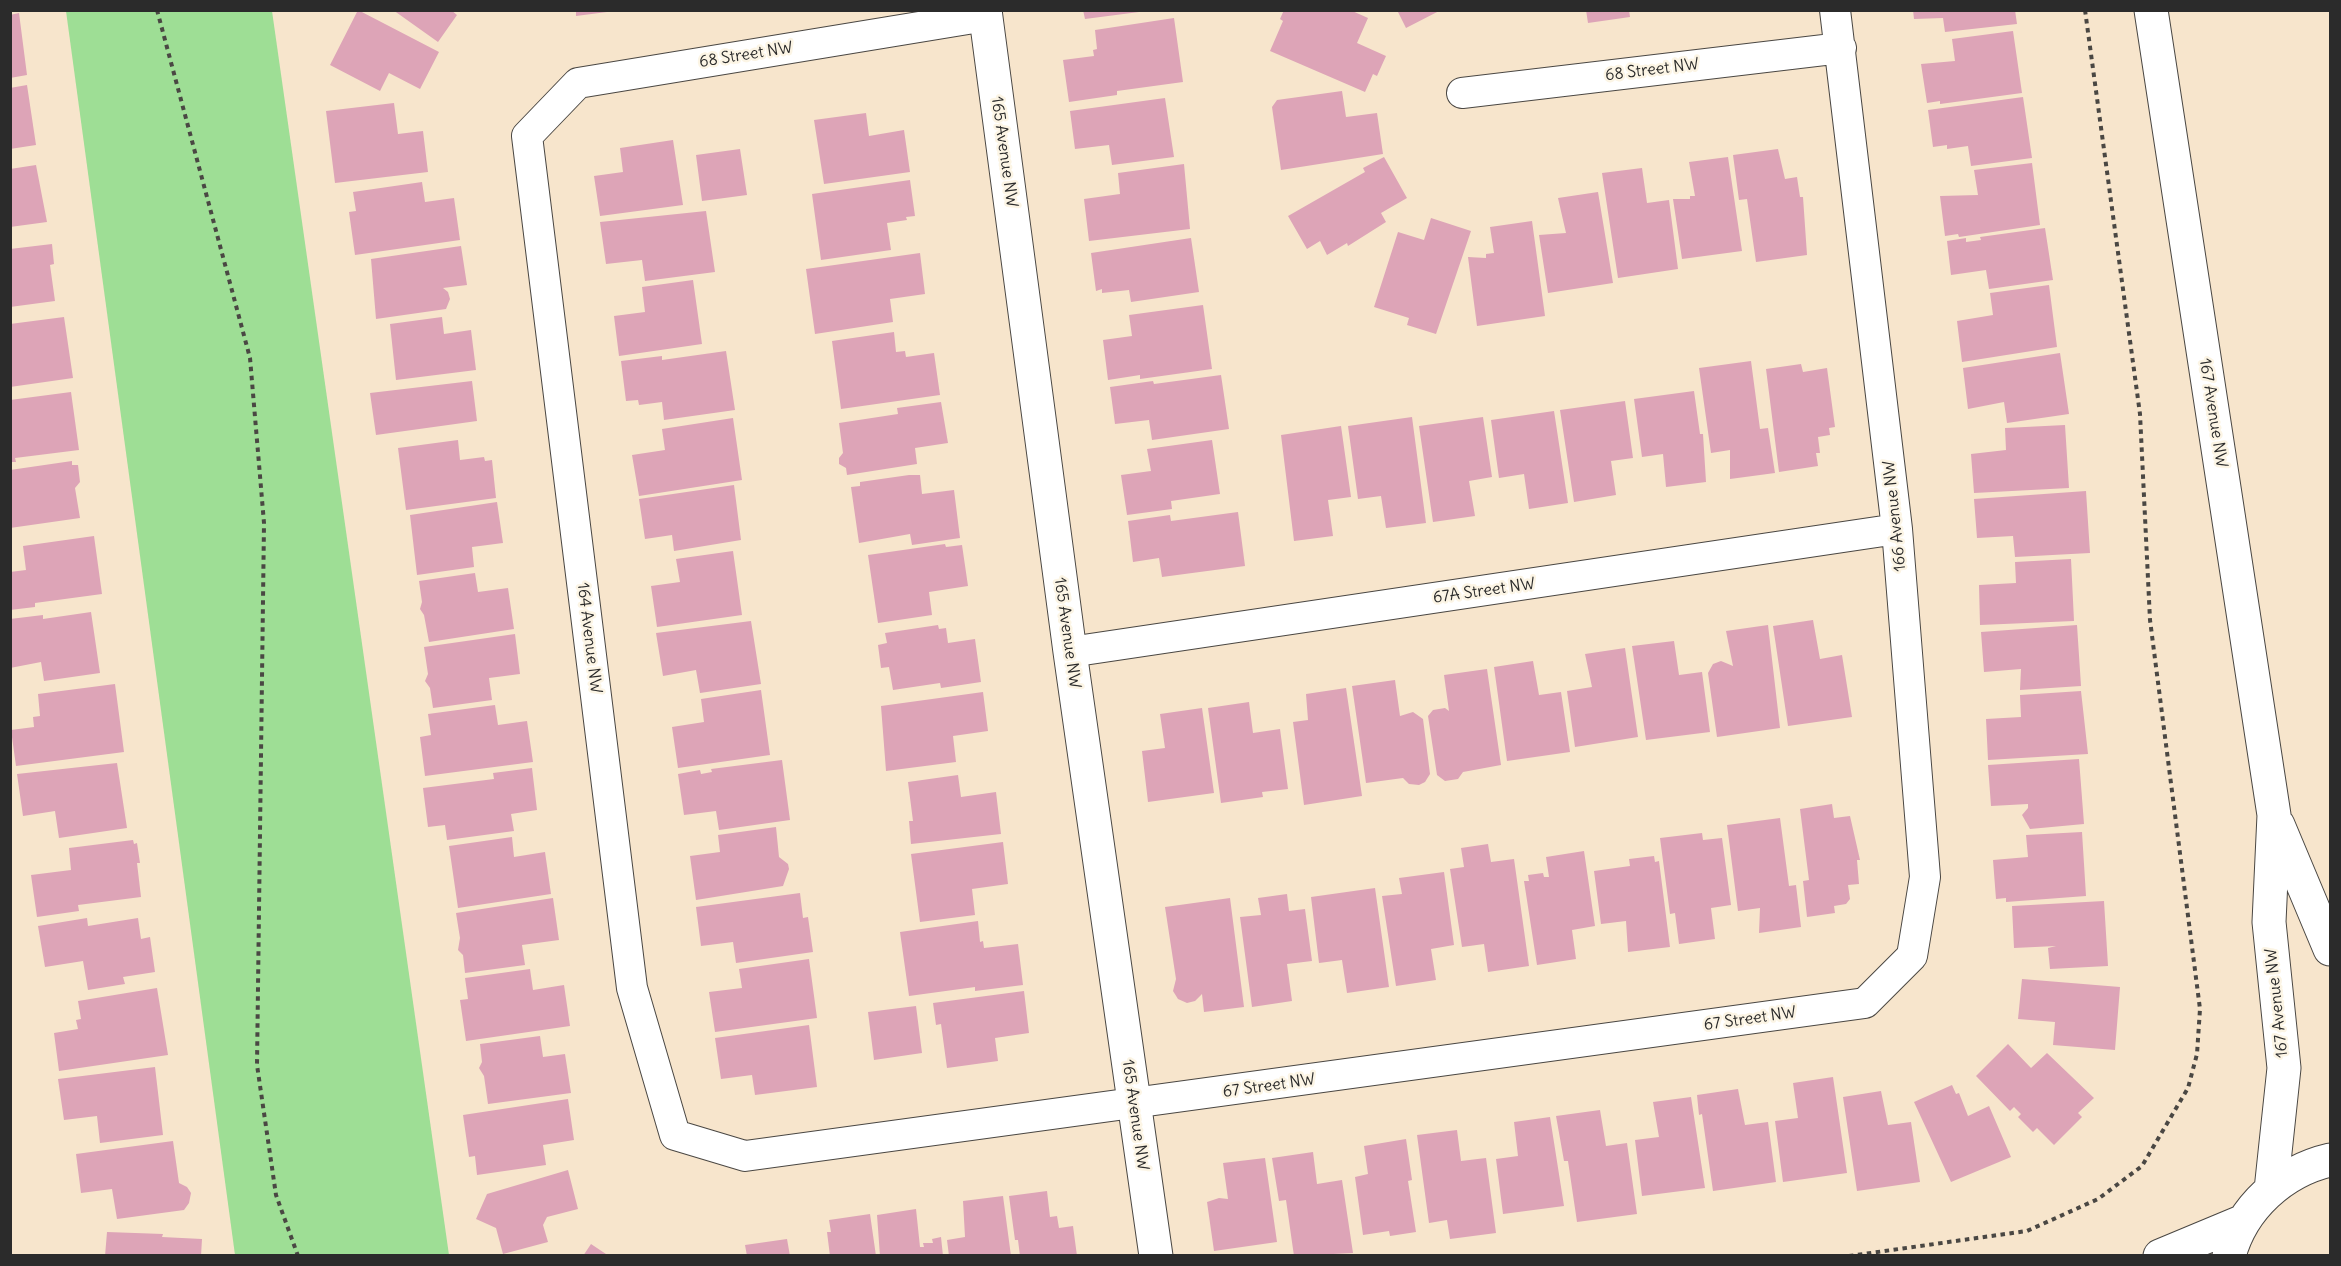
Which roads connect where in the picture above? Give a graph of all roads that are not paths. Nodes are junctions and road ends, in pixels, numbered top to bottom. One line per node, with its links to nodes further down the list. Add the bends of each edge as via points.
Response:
1 (1835, 10): 4 (street, 166 Avenue NW)
2 (2151, 10): 9 (main road, 167 Avenue NW)
3 (985, 13): 6 (street, 68 Street NW, via 578,82); 8 (main road, 165 Avenue NW)
4 (1841, 48): 5 (street, 68 Street NW); 7 (street, 166 Avenue NW)
5 (1462, 93)
6 (526, 135): 13 (street, 164 Avenue NW, via 632,988)
7 (1897, 529): 8 (street, 67A Street NW); 11 (street, 166 Avenue NW, via 1926,877 1912,956)
8 (1070, 652): 12 (main road, 165 Avenue NW)
9 (2274, 815): 10 (main road, 167 Avenue NW); 15 (main road, 167 Avenue NW, via 2269,922 2284,1068)
10 (2331, 949)
11 (1865, 1003): 12 (street, 67 Street NW)
12 (1133, 1104): 13 (street, 67 Street NW, via 745,1156); 17 (main road, 165 Avenue NW)
13 (675, 1136)
14 (2331, 1160): 15 (main road, via 2295,1173)
15 (2271, 1190): 16 (main road)
16 (2244, 1221): 18 (main road); 19 (main road)
17 (1156, 1256)
18 (2160, 1256)
19 (2229, 1256)

